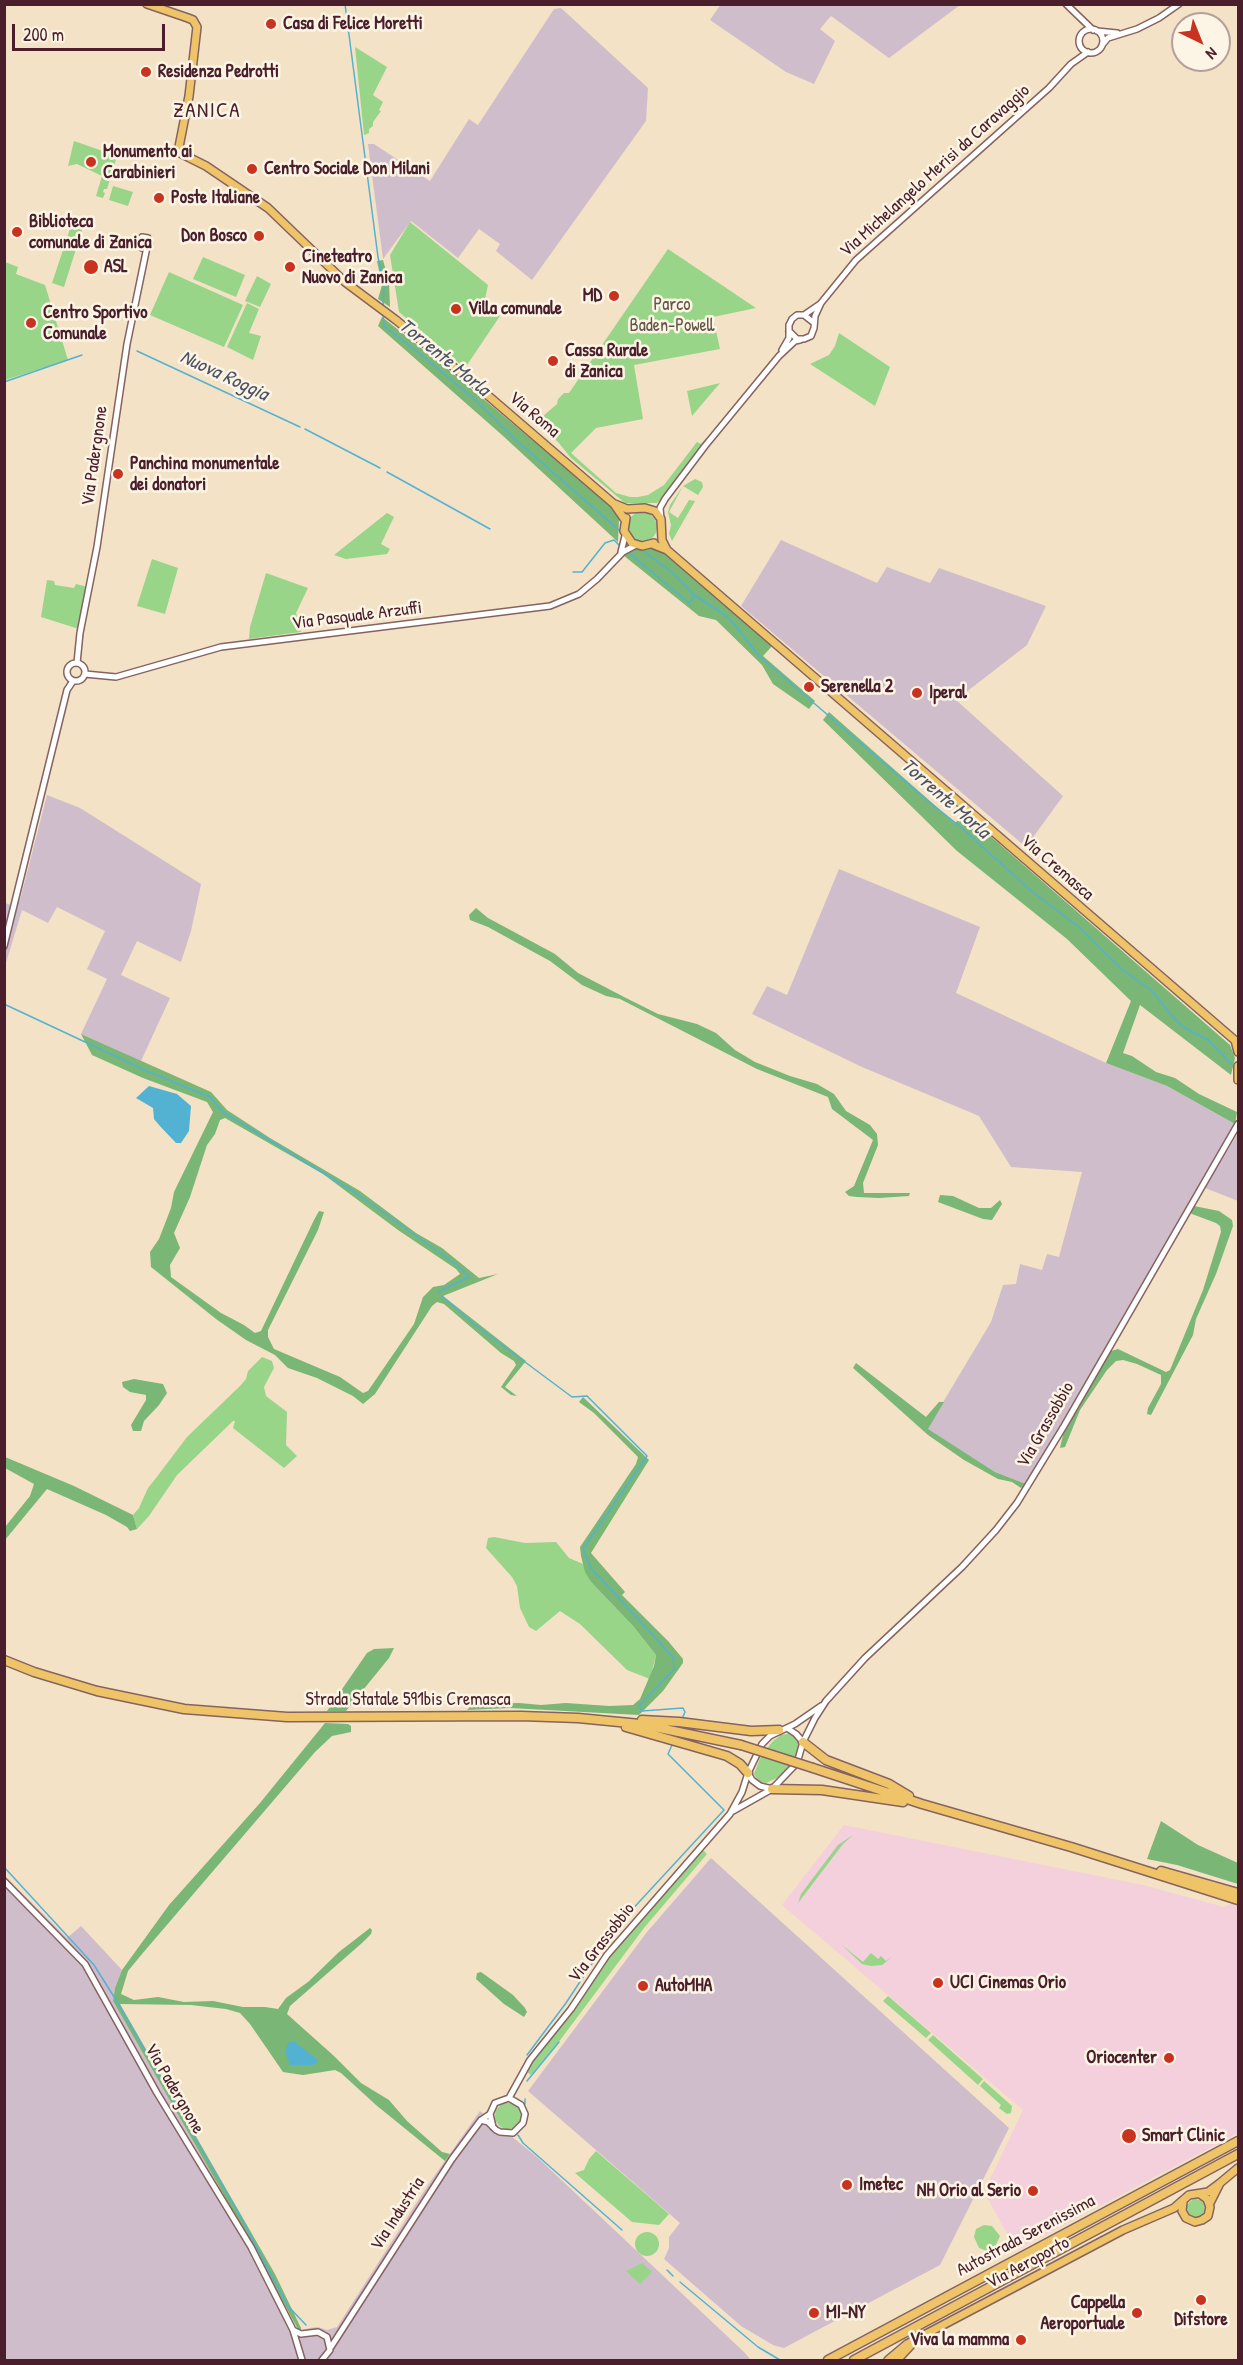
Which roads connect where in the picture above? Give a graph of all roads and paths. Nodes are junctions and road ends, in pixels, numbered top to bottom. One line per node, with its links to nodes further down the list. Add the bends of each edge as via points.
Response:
1 (147, 4): 20 (main road, Via Roma, via 196,24 189,96 178,152 268,208 345,282 478,387)
2 (1066, 4): 4 (street)
3 (1179, 4): 6 (street, via 1137,29)
4 (1079, 18): 5 (street); 7 (street)
5 (1095, 30): 6 (street); 7 (street); 9 (street, via 1102,37)
6 (1119, 33): 9 (street)
7 (1081, 34): 8 (street)
8 (1080, 44): 10 (street); 11 (street, Via Michelangelo Merisi da Caravaggio)
9 (1102, 45): 10 (street, via 1095,52)
10 (1088, 52): 11 (street, Via Michelangelo Merisi da Caravaggio)
11 (1071, 64): 13 (street, Via Michelangelo Merisi da Caravaggio, via 856,261)
12 (146, 250): 31 (street, Via Padergnone, via 130,326)
13 (821, 303): 14 (street, Via Michelangelo Merisi da Caravaggio); 15 (street, Via Michelangelo Merisi da Caravaggio)
14 (804, 315): 15 (street); 16 (street, Via Michelangelo Merisi da Caravaggio, via 792,319)
15 (814, 324): 17 (street, Via Michelangelo Merisi da Caravaggio, via 811,336)
16 (789, 331): 17 (street); 18 (street, Via Michelangelo Merisi da Caravaggio)
17 (801, 340): 18 (street, Via Michelangelo Merisi da Caravaggio)
18 (779, 356): 19 (street, Via Michelangelo Merisi da Caravaggio)
19 (665, 499): 22 (street, Via Michelangelo Merisi da Caravaggio); 23 (street, Via Michelangelo Merisi da Caravaggio, via 660,508)
20 (614, 504): 21 (main road, Via Roma); 24 (main road, Via Roma)
21 (635, 509): 22 (main road, Via Roma); 24 (main road)
22 (650, 509): 23 (main road)
23 (661, 519): 25 (main road)
24 (625, 520): 26 (main road)
25 (661, 534): 27 (main road); 29 (main road)
26 (625, 536): 28 (main road); 30 (street, Via Pasquale Arzuffi)
27 (652, 544): 28 (main road); 29 (main road)
28 (636, 545): 30 (street, Via Pasquale Arzuffi)
29 (667, 550): 35 (main road, Via Cremasca)
30 (618, 556): 32 (street, Via Pasquale Arzuffi, via 579,594 550,606 221,647 116,677)
31 (77, 663): 32 (street); 33 (street, Via Padergnone, via 70,665 67,672)
32 (85, 674): 33 (street)
33 (73, 681): 34 (street, Via Padergnone, via 67,690)
34 (4, 946)
35 (1237, 1041): 36 (main road, Via Cremasca)
36 (1239, 1052)
37 (1239, 1066): 38 (main road)
38 (1239, 1080)
39 (1239, 1124): 41 (street, Via Grassobbio, via 1017,1503 987,1541 865,1658)
40 (7, 1661): 42 (highway, Strada Statale 591bis Cremasca, via 121,1697 229,1714 287,1718 521,1716)
41 (826, 1701): 43 (street, Via Grassobbio); 44 (street, Via Grassobbio)
42 (602, 1721): 43 (highway, via 635,1719 751,1731); 45 (highway, via 727,1756); 47 (highway, Strada Statale 591bis Cremasca, bridge, via 674,1730 741,1745)
43 (783, 1729): 44 (street); 45 (street, Via Grassobbio, via 762,1744)
44 (803, 1742): 46 (street, Via Grassobbio, via 797,1763); 47 (highway, via 826,1760 889,1784)
45 (748, 1773): 46 (street, via 756,1784); 48 (street, Via Grassobbio)
46 (772, 1789): 47 (highway, via 822,1790); 48 (street, Via Grassobbio)
47 (922, 1804): 49 (highway)
48 (729, 1814): 53 (street, Via Grassobbio, via 607,1955 530,2060)
49 (1071, 1847): 51 (highway); 52 (highway)
50 (4, 1881): 69 (street, Via Padergnone, via 85,1964 157,2093 251,2247)
51 (1239, 1893)
52 (1239, 1900)
53 (518, 2085): 54 (street, Via Grassobbio); 55 (street)
54 (509, 2098): 55 (street); 56 (street, via 495,2103)
55 (521, 2105): 58 (street, via 525,2118 517,2130 504,2133)
56 (490, 2114): 57 (street, Via Industria); 58 (street)
57 (481, 2120): 58 (street); 68 (street, Via Industria)
58 (493, 2127)
59 (1239, 2141): 79 (highway, Autostrada Serenissima)
60 (1239, 2154): 80 (highway, Autostrada Serenissima)
61 (1239, 2168): 62 (main road)
62 (1220, 2183): 63 (main road); 65 (main road)
63 (1199, 2193): 64 (main road, via 1189,2195); 65 (main road)
64 (1183, 2202): 66 (main road, Via Aeroporto); 67 (main road)
65 (1210, 2203): 67 (main road, via 1204,2219 1195,2222)
66 (1157, 2214): 67 (main road); 72 (main road, Via Aeroporto)
67 (1185, 2217)
68 (344, 2326): 71 (street); 74 (street, Via Industria)
69 (293, 2330): 70 (street); 73 (street, Via Padergnone)
70 (308, 2333): 71 (street); 73 (street)
71 (325, 2334): 74 (street)
72 (914, 2341): 81 (main road, Via Aeroporto); 82 (main road, Via Aeroporto)
73 (299, 2347): 75 (street, Via Padergnone)
74 (330, 2347): 78 (street, Via Industria)
75 (301, 2354): 76 (street, Via Padergnone); 77 (street)
76 (302, 2361)
77 (308, 2361)
78 (322, 2361)
79 (828, 2361)
80 (854, 2361)
81 (888, 2361)
82 (897, 2361)

